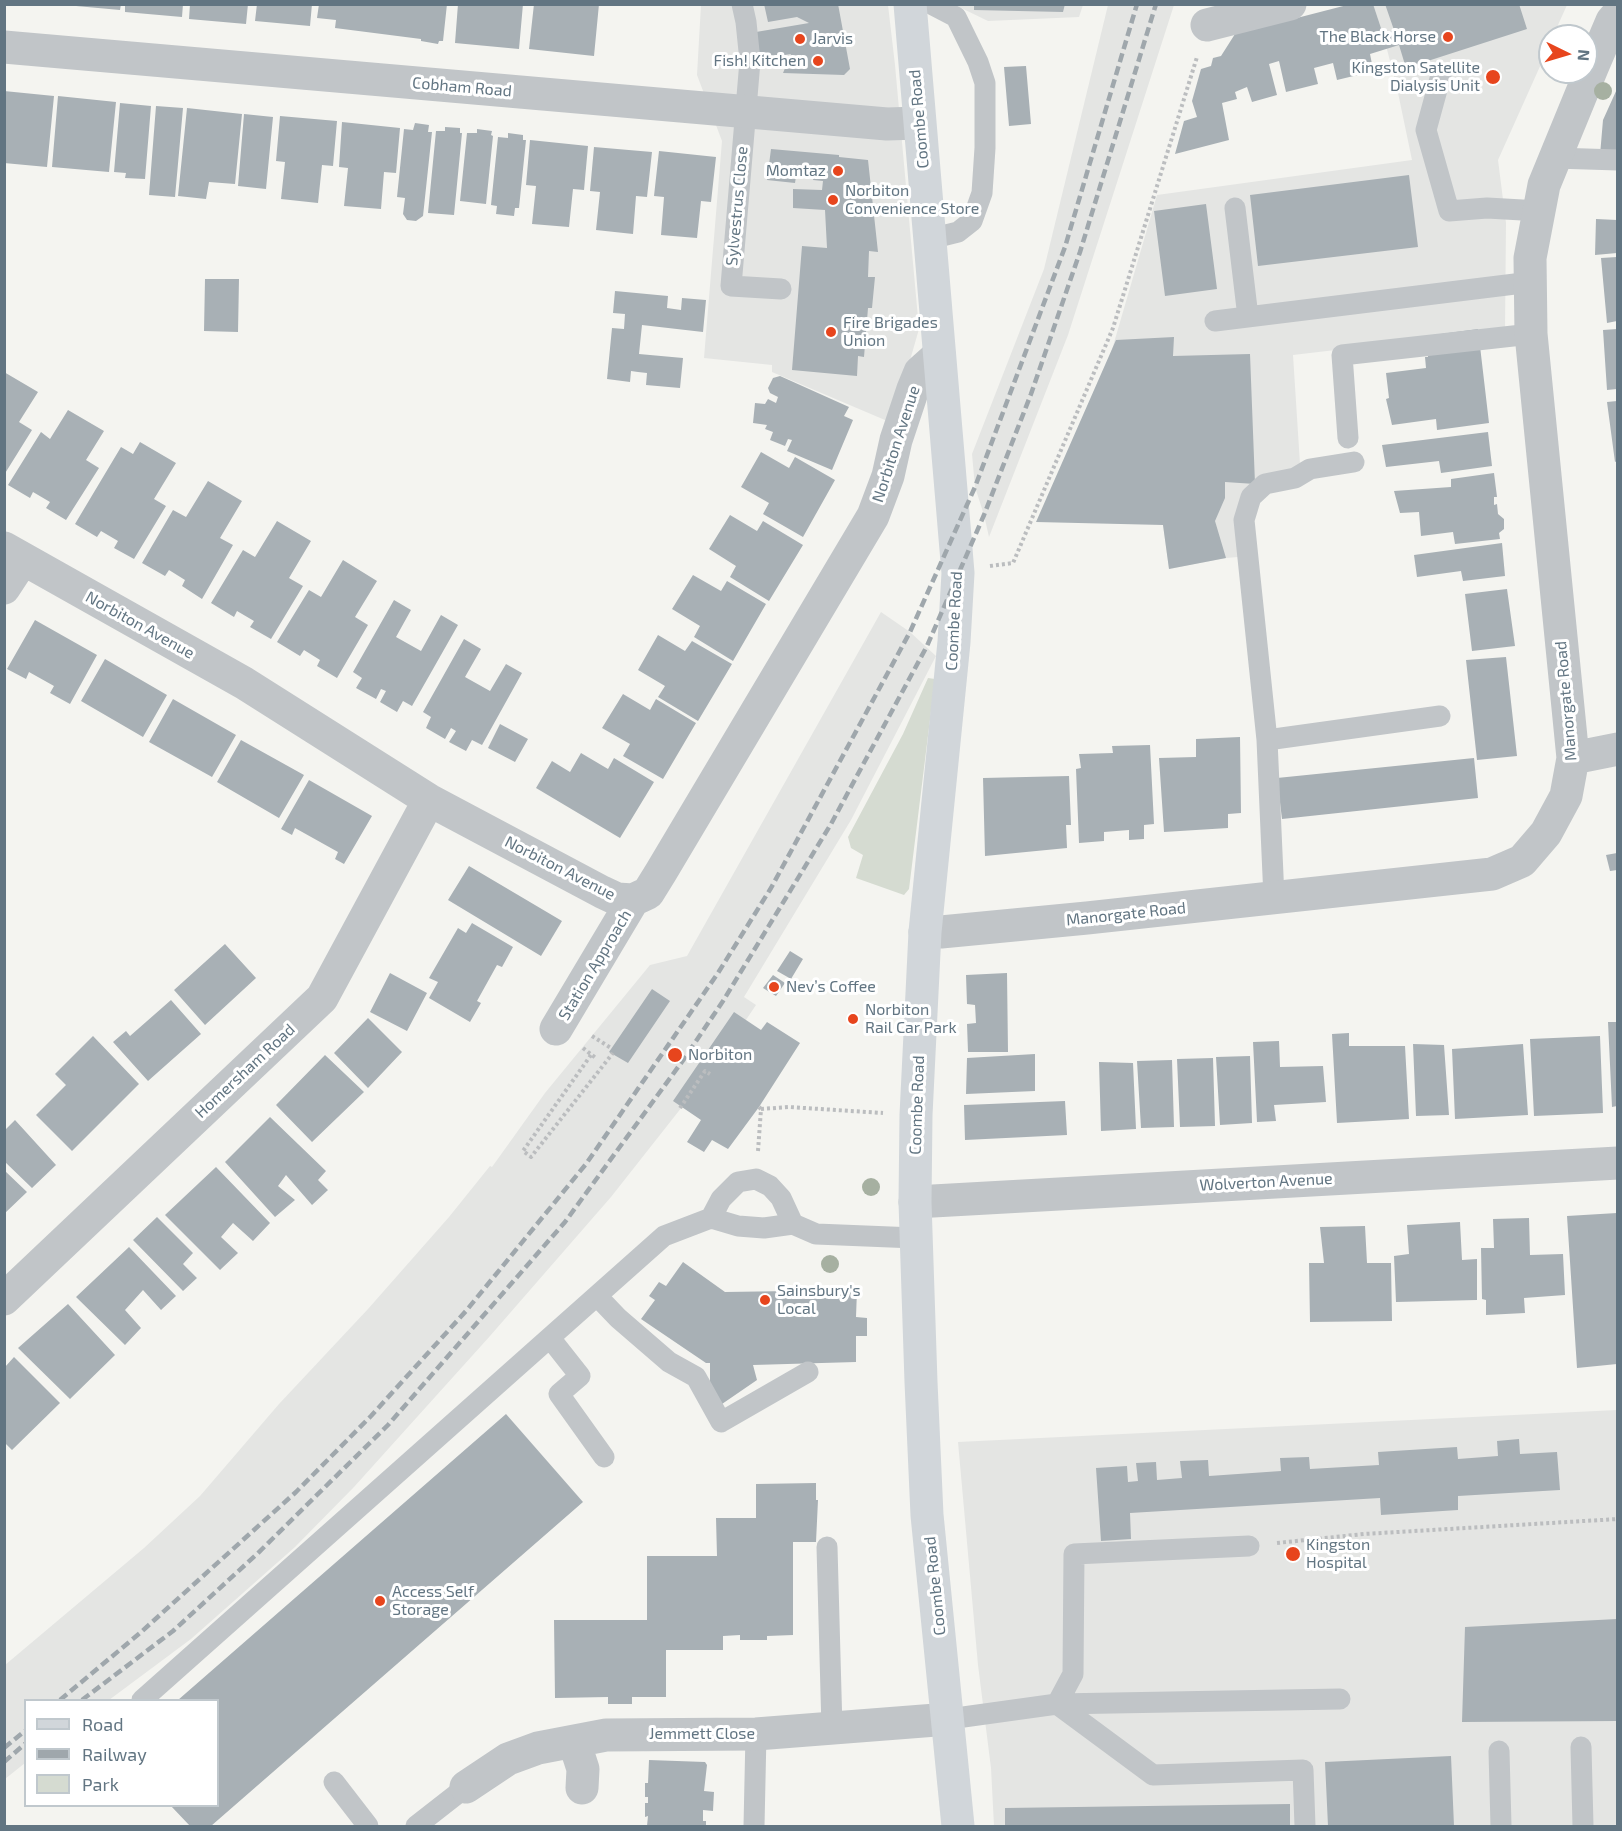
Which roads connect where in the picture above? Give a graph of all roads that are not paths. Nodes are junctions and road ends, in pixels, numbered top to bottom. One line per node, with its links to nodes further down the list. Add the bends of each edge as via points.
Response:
1 (742, 4): 9 (lane, via 750,61)
2 (910, 4): 10 (main road, Coombe Road)
3 (931, 4): 15 (lane, via 956,17 978,62 984,83 985,148 982,194 972,221 958,232)
4 (1290, 4): 6 (street)
5 (1617, 14): 11 (street, Manorgate Road)
6 (1207, 25)
7 (4, 46): 9 (street, Cobham Road)
8 (1441, 75): 14 (lane, via 1426,130 1449,210)
9 (745, 112): 10 (street, Cobham Road, via 887,124); 17 (lane, Sylvestrus Close, via 731,286)
10 (919, 123): 15 (main road, Coombe Road)
11 (1555, 158): 12 (lane); 14 (street, Manorgate Road, via 1544,185)
12 (1617, 160)
13 (1235, 208): 18 (lane)
14 (1540, 211): 16 (street, Manorgate Road, via 1530,258)
15 (930, 239): 21 (main road, Coombe Road)
16 (1531, 282): 18 (lane); 20 (street, Manorgate Road)
17 (781, 289)
18 (1248, 317): 19 (lane)
19 (1215, 321)
20 (1531, 334): 22 (lane, via 1342,355); 29 (street, Manorgate Road)
21 (939, 356): 32 (street, Norbiton Avenue, via 920,372 913,388 873,516 662,872 648,893); 33 (main road, Coombe Road, via 958,573)
22 (1348, 438)
23 (1354, 462): 27 (lane, via 1310,469 1295,478 1265,484 1251,496 1244,520)
24 (14, 553): 25 (street); 30 (street, Norbiton Avenue, via 244,683)
25 (4, 588)
26 (1440, 716): 27 (lane)
27 (1267, 740): 31 (lane)
28 (1617, 749): 29 (street)
29 (1573, 758): 31 (street, Manorgate Road, via 1566,796 1546,833 1522,861 1492,874)
30 (429, 800): 32 (street, Norbiton Avenue, via 602,892); 41 (street, Homersham Road, via 322,998)
31 (1274, 898): 33 (street, Manorgate Road)
32 (633, 900): 34 (street, Station Approach)
33 (925, 932): 36 (main road, Coombe Road)
34 (556, 1029)
35 (1617, 1164): 36 (street, Wolverton Avenue)
36 (915, 1202): 39 (main road, Coombe Road)
37 (711, 1218): 38 (lane, via 764,1228); 38 (lane, via 721,1199 738,1182 756,1179 781,1198); 40 (lane, via 664,1236)
38 (793, 1224): 39 (lane, via 816,1234)
39 (915, 1238): 50 (main road, Coombe Road, via 927,1515)
40 (597, 1296): 42 (lane); 43 (lane, via 669,1362 696,1377 721,1422)
41 (4, 1299)
42 (550, 1338): 44 (lane, via 580,1376 559,1394); 47 (lane)
43 (808, 1372)
44 (604, 1457)
45 (1249, 1546): 49 (lane, via 1074,1554 1073,1674)
46 (827, 1547): 51 (lane)
47 (144, 1699)
48 (1340, 1699): 49 (lane)
49 (1057, 1704): 50 (lane); 63 (lane, via 1154,1775 1303,1770)
50 (949, 1719): 51 (street, Jemmett Close); 62 (main road, Coombe Road)
51 (832, 1729): 52 (street, Jemmett Close)
52 (756, 1734): 53 (street, Jemmett Close, via 606,1735); 61 (lane)
53 (574, 1741): 57 (street, Jemmett Close, via 538,1748 508,1760); 58 (street, via 583,1769)
54 (1581, 1747): 65 (lane)
55 (1498, 1751): 64 (lane)
56 (333, 1782): 59 (lane)
57 (466, 1787): 60 (lane)
58 (582, 1788)
59 (368, 1827)
60 (416, 1827)
61 (754, 1827)
62 (958, 1827)
63 (1305, 1827)
64 (1501, 1827)
65 (1583, 1827)

